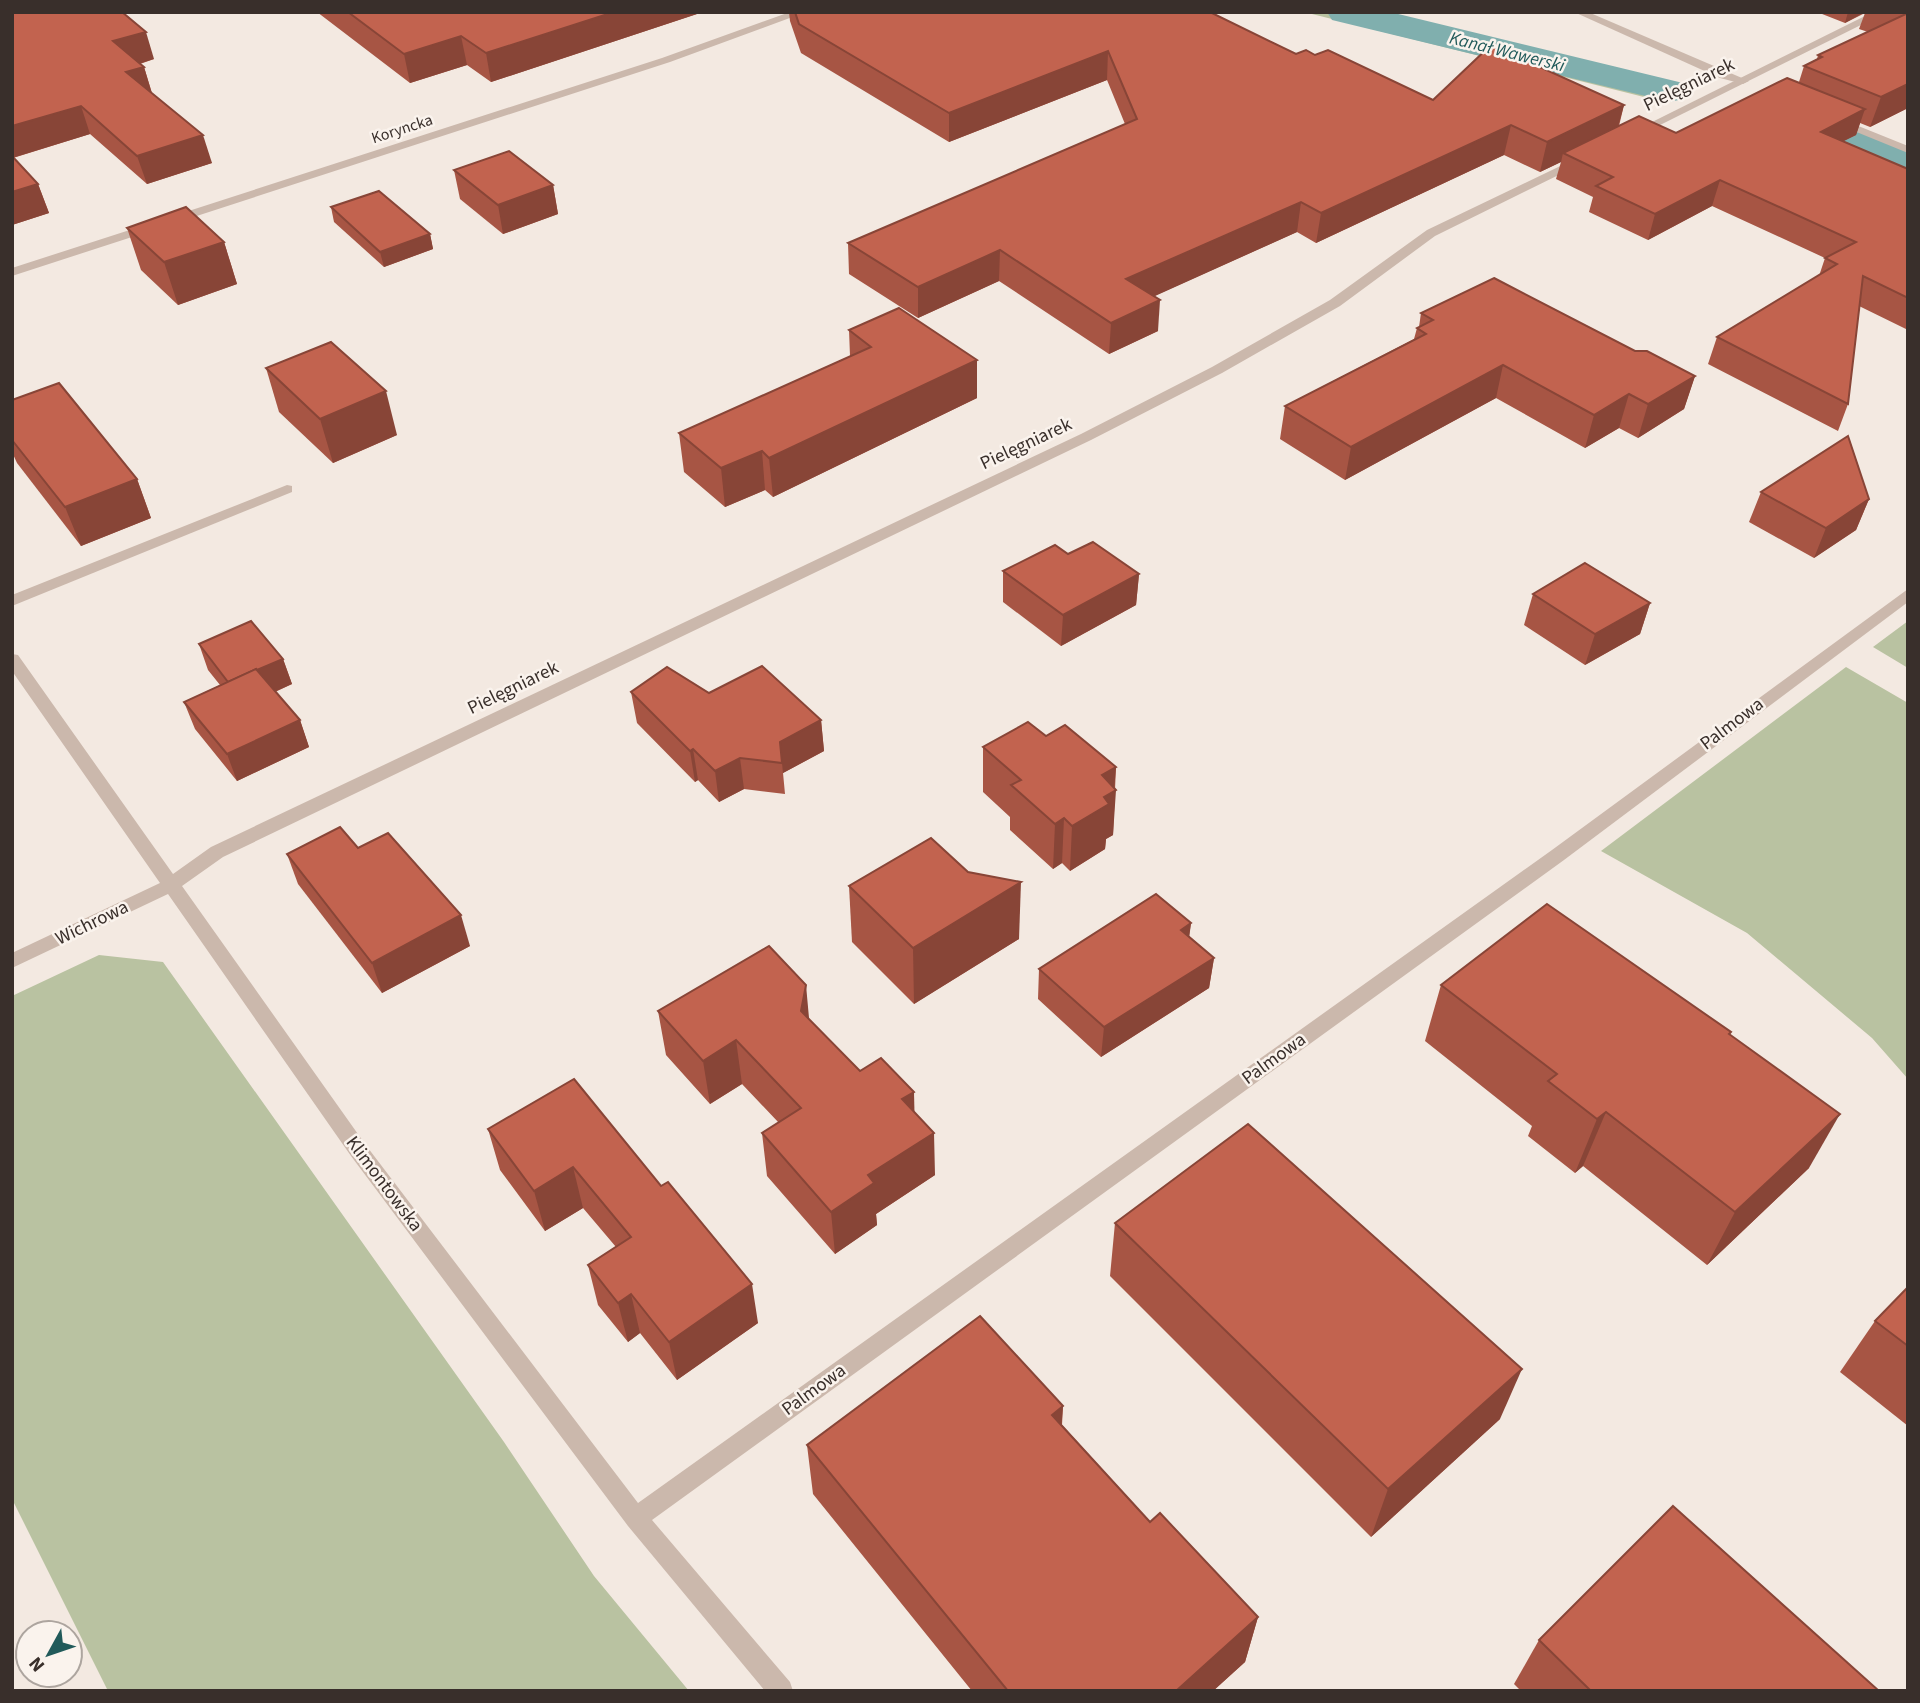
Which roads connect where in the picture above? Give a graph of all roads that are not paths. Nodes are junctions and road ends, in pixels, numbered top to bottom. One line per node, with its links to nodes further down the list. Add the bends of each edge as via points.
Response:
1 (801, 12): 9 (street, Koryncka)
2 (1579, 12): 4 (street)
3 (1882, 12): 4 (street, Pielęgniarek)
4 (1749, 83): 6 (street, Pielęgniarek)
5 (1819, 113): 7 (street)
6 (1625, 138)
7 (1908, 150)
8 (1589, 156): 14 (street, Pielęgniarek, via 1432,233 1335,303 1205,376 217,852)
9 (12, 272)
10 (287, 489): 12 (street)
11 (1908, 594): 16 (street, Palmowa, via 1558,855)
12 (12, 601)
13 (12, 659): 14 (street, Klimontowska)
14 (171, 885): 15 (street, Wichrowa); 16 (street, Klimontowska, via 358,1150)
15 (12, 961)
16 (636, 1518): 17 (street, Klimontowska)
17 (781, 1691)

